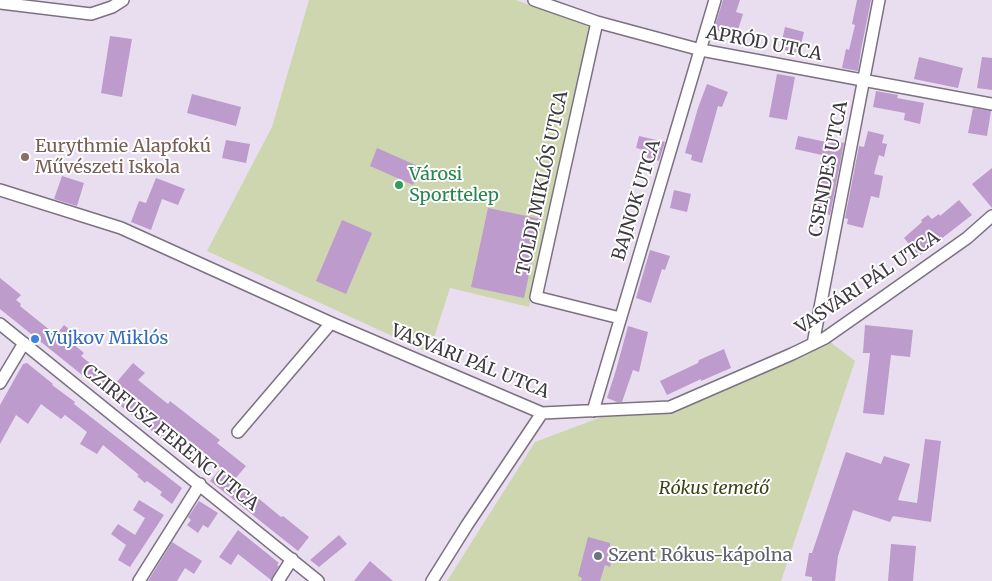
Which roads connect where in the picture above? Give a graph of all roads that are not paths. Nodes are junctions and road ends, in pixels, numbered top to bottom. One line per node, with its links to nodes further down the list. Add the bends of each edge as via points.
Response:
1 (123, 0): 5 (street, via 91,14)
2 (534, 0): 6 (street, APRÓD UTCA)
3 (715, 0): 7 (street, BAJNOK UTCA)
4 (879, 0): 8 (street, CSENDES UTCA)
5 (0, 3)
6 (597, 22): 7 (street, APRÓD UTCA); 12 (street, TOLDI MIKLÓS UTCA, via 536,297)
7 (701, 50): 8 (street, APRÓD UTCA); 12 (street, BAJNOK UTCA)
8 (864, 82): 9 (street, APRÓD UTCA); 16 (street, CSENDES UTCA)
9 (992, 104)
10 (0, 190): 13 (street, VASVÁRI PÁL UTCA, via 121,228)
11 (992, 216): 16 (street, VASVÁRI PÁL UTCA, via 910,279)
12 (620, 318): 18 (street, BAJNOK UTCA)
13 (331, 323): 19 (street, VASVÁRI PÁL UTCA); 20 (street)
14 (0, 324): 15 (street, CZIRFUSZ FERENC UTCA)
15 (24, 343): 17 (street); 21 (street, CZIRFUSZ FERENC UTCA)
16 (813, 344): 18 (street, VASVÁRI PÁL UTCA, via 670,408)
17 (0, 383)
18 (593, 411): 19 (street, VASVÁRI PÁL UTCA)
19 (542, 413): 26 (street)
20 (238, 432)
21 (200, 484): 22 (street, CZIRFUSZ FERENC UTCA); 23 (street)
22 (292, 559): 24 (street); 25 (street, CZIRFUSZ FERENC UTCA)
23 (139, 581)
24 (278, 581)
25 (318, 581)
26 (432, 581)

